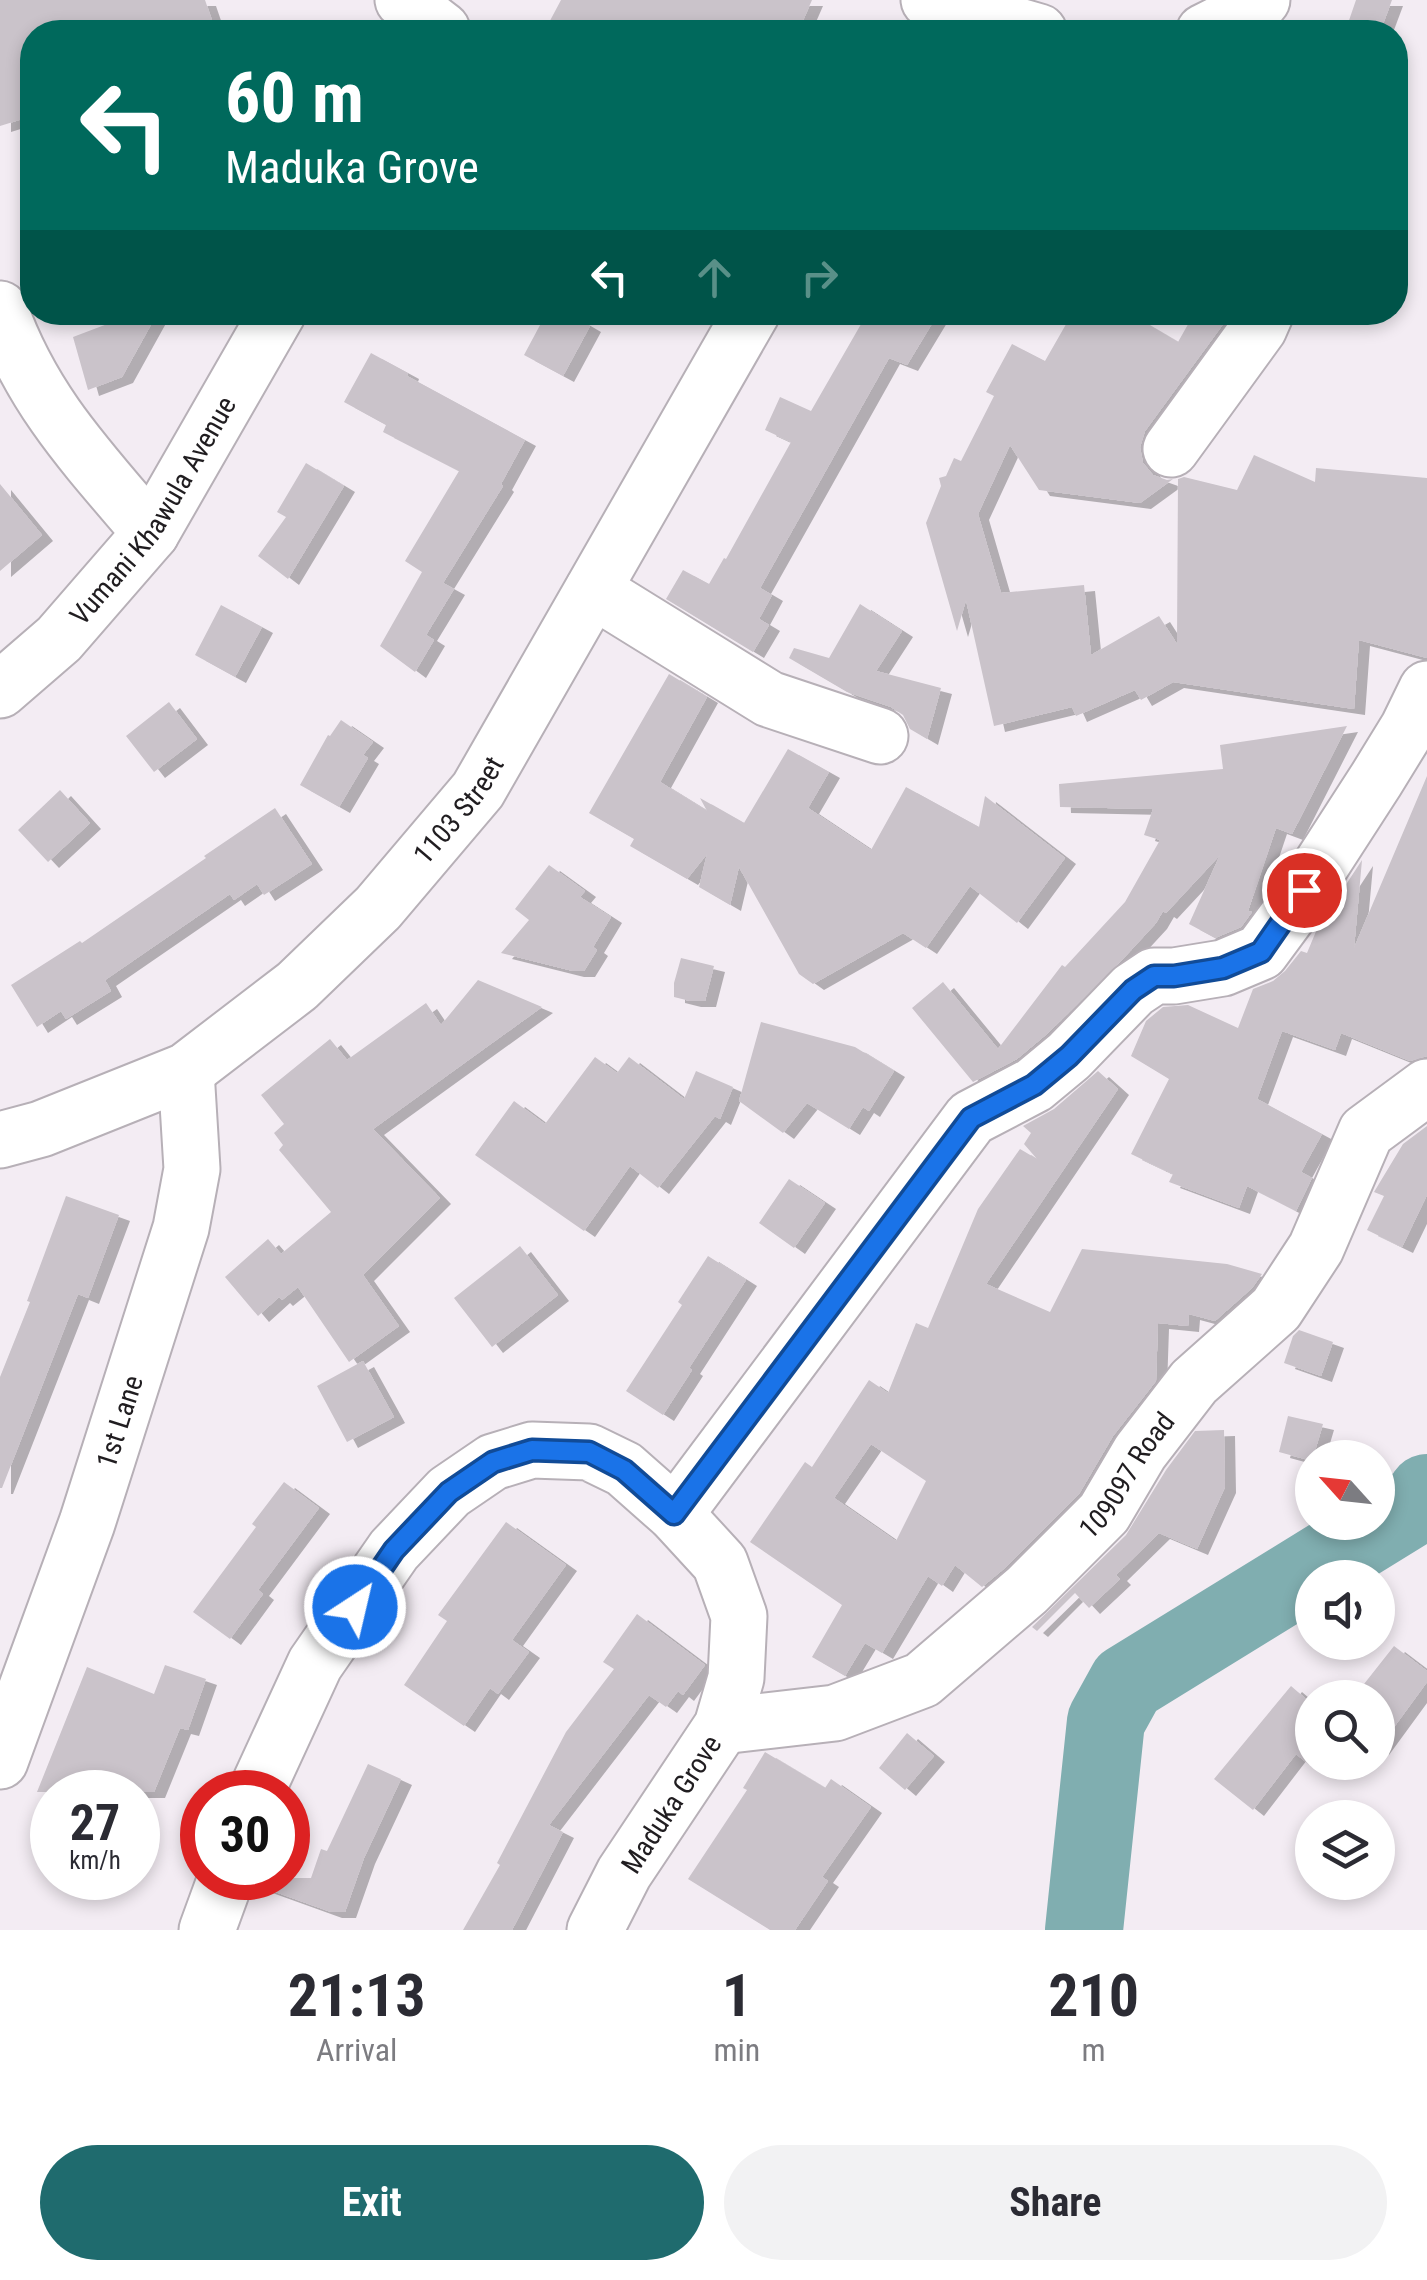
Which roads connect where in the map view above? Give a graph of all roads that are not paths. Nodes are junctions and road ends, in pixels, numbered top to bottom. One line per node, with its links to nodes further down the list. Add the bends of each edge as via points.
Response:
1 (925, 0): 3 (street)
2 (1262, 0): 4 (street)
3 (996, 20)
4 (1228, 20)
5 (0, 309): 10 (street, via 26,372 60,426)
6 (271, 325): 10 (street, Vumani Khawula Avenue)
7 (745, 325): 11 (street, 1103 Street)
8 (1260, 325): 9 (street)
9 (1171, 449)
10 (151, 533): 13 (street, Vumani Khawula Avenue, via 58,639)
11 (594, 590): 14 (street, via 768,699); 15 (street, 1103 Street, via 478,790 364,921 297,986)
12 (1427, 689): 18 (street, via 1376,780 1261,952 1223,968 1154,976 1034,1085 971,1118)
13 (0, 690)
14 (880, 736)
15 (186, 1071): 17 (street, 1103 Street); 20 (street, 1st Lane, via 192,1169 181,1228 87,1523)
16 (1427, 1088): 19 (street, 109097 Road, via 1366,1132 1316,1248 1276,1309 1194,1382 1104,1513 1027,1590 922,1680 835,1713)
17 (0, 1140)
18 (674, 1514): 19 (street, Maduka Grove, via 720,1563 739,1616 736,1678); 21 (street, Maduka Grove, via 624,1470 589,1452 532,1450 493,1462 449,1492 394,1550 315,1664)
19 (722, 1726): 24 (street, Maduka Grove)
20 (0, 1761)
21 (266, 1770)
22 (218, 1900): 23 (street)
23 (207, 1930)
24 (595, 1930)

